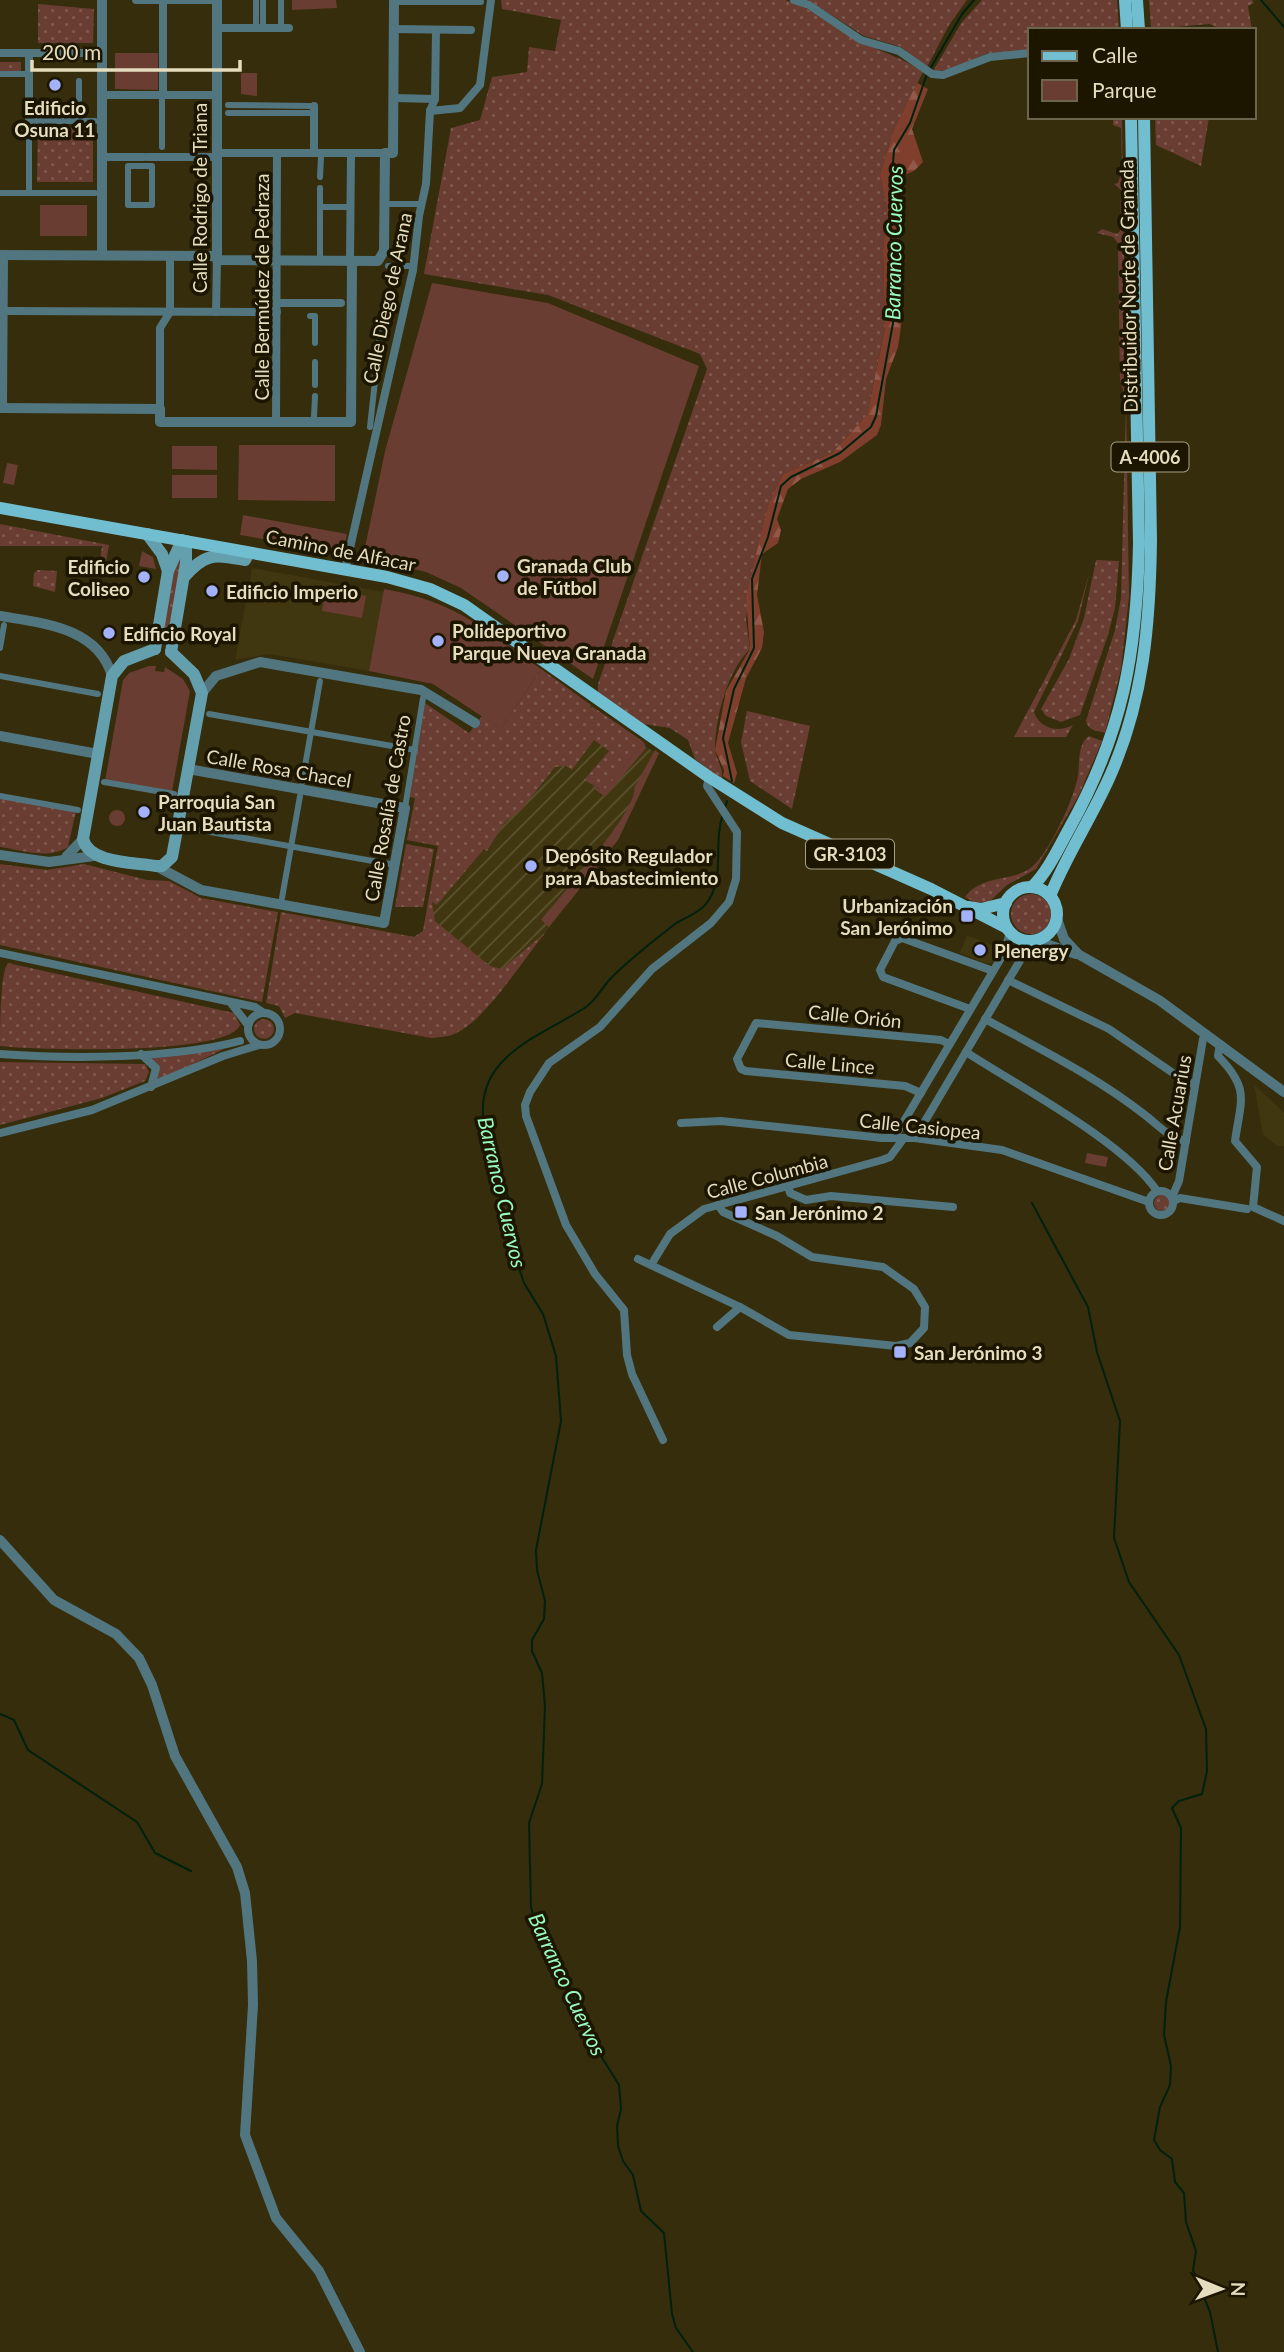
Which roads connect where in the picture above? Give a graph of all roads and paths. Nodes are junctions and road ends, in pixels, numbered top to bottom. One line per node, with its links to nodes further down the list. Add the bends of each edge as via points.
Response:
1 (102, 0): 22 (street)
2 (136, 0): 3 (street)
3 (163, 0): 4 (street); 31 (street)
4 (217, 0): 16 (street, Calle Rodrigo de Triana)
5 (256, 0): 6 (street, via 259,23)
6 (263, 0)
7 (281, 0): 15 (street)
8 (491, 0): 36 (street, via 481,85 460,108)
9 (794, 0): 25 (street, via 861,40 899,51 929,72 943,75 990,57)
10 (1125, 0): 17 (main road)
11 (1137, 0): 18 (main road)
12 (397, 1): 13 (street); 19 (street)
13 (417, 1): 14 (street)
14 (481, 2)
15 (285, 25): 16 (street)
16 (217, 28): 30 (street, Calle Rodrigo de Triana)
17 (1127, 28)
18 (1139, 28)
19 (394, 29): 20 (street); 32 (street)
20 (436, 30): 21 (street); 33 (street, Calle Diego de Arana)
21 (471, 30)
22 (102, 52): 24 (street); 29 (street)
23 (0, 53): 24 (street)
24 (29, 53): 39 (street)
25 (1028, 53)
26 (0, 74): 27 (street)
27 (26, 74)
28 (79, 81): 40 (street)
29 (102, 95): 31 (street); 48 (street)
30 (217, 96): 31 (street); 46 (street, Calle Rodrigo de Triana)
31 (162, 97): 42 (street)
32 (394, 98): 33 (street); 45 (street, via 393,153)
33 (435, 99): 36 (street, Calle Diego de Arana)
34 (311, 108): 35 (street); 47 (street)
35 (228, 109)
36 (430, 111): 82 (street, Calle Diego de Arana, via 426,184 413,270)
37 (1131, 119): 124 (main road, Distribuidor Norte de Granada / A-4006, via 1139,543 1133,655 1098,773 1046,871)
38 (1144, 119): 125 (main road, Distribuidor Norte de Granada / A-4006, via 1151,540 1144,659 1121,749)
39 (29, 121): 40 (street); 51 (street)
40 (79, 121): 41 (street)
41 (95, 121)
42 (162, 147)
43 (277, 153): 46 (street); 47 (street); 62 (street, Calle Bermúdez de Pedraza)
44 (351, 153): 45 (street); 47 (street); 56 (street)
45 (385, 153): 64 (street)
46 (217, 155): 48 (street); 61 (street, Calle Rodrigo de Triana)
47 (317, 155): 55 (street)
48 (102, 157): 58 (street)
49 (152, 166): 49 (street, via 128,166 128,205 152,205)
50 (0, 193): 51 (street)
51 (29, 193): 52 (street)
52 (95, 193)
53 (390, 204): 54 (street)
54 (421, 204)
55 (320, 207): 56 (street); 60 (street)
56 (351, 207): 63 (street)
57 (2, 255): 58 (street); 68 (street)
58 (102, 255): 59 (street)
59 (170, 256): 61 (street); 69 (street)
60 (320, 256)
61 (217, 258): 62 (street); 70 (street, Calle Rodrigo de Triana)
62 (277, 260): 63 (street); 67 (street, Calle Bermúdez de Pedraza)
63 (351, 261): 64 (street); 76 (street, via 351,422)
64 (383, 263): 65 (street)
65 (410, 266)
66 (341, 303): 67 (street)
67 (277, 308): 70 (street); 76 (street, Calle Bermúdez de Pedraza)
68 (2, 312): 69 (street); 73 (street)
69 (170, 312): 70 (street); 74 (street, via 160,328)
70 (216, 312)
71 (310, 316): 75 (street, via 315,316)
72 (382, 316): 77 (street)
73 (2, 407): 74 (street)
74 (160, 409): 76 (street, via 160,422)
75 (314, 417)
76 (276, 422)
77 (370, 427)
78 (0, 508): 79 (main road, Camino de Alfacar)
79 (147, 534): 80 (main road, Camino de Alfacar); 83 (main road)
80 (184, 541): 81 (main road, Camino de Alfacar); 83 (main road); 84 (main road)
81 (249, 552): 82 (main road, Camino de Alfacar); 84 (main road, via 245,560 205,558)
82 (345, 569): 106 (main road, Camino de Alfacar, via 411,582 464,605)
83 (168, 571): 86 (main road)
84 (184, 578): 87 (main road)
85 (2, 620): 88 (street); 89 (street, via 67,629)
86 (156, 644): 87 (main road, via 165,637); 90 (main road)
87 (171, 647): 91 (main road)
88 (0, 648)
89 (103, 656): 90 (street); 92 (street)
90 (124, 662): 92 (main road)
91 (194, 674): 93 (street); 96 (main road)
92 (112, 676): 104 (main road)
93 (216, 676): 96 (street); 100 (street, via 260,662 406,687 434,696)
94 (0, 677): 97 (street)
95 (320, 681): 101 (street)
96 (202, 693): 105 (main road)
97 (99, 694)
98 (423, 698): 103 (street, Calle Rosalía de Castro)
99 (209, 713): 101 (street)
100 (475, 723)
101 (312, 732): 103 (street); 108 (street)
102 (0, 736): 104 (street)
103 (415, 750): 112 (street, Calle Rosalía de Castro)
104 (98, 754): 115 (main road)
105 (188, 769): 112 (street, Calle Rosa Chacel); 119 (main road)
106 (709, 777): 128 (main road, Camino de Alfacar / GR-3103, via 803,834); 178 (street, via 707,786 730,818 738,843 736,879 722,912 652,969 600,1027 549,1063 525,1104 566,1225 595,1274 624,1310 632,1374)
107 (104, 782): 109 (street)
108 (302, 783)
109 (174, 794)
110 (0, 796): 113 (street)
111 (300, 796): 116 (street)
112 (405, 808): 121 (street, Calle Rosalía de Castro)
113 (78, 810)
114 (188, 828): 116 (street)
115 (83, 839): 118 (main road); 120 (street)
116 (291, 847): 121 (street); 126 (street)
117 (0, 855): 120 (street, via 40,862)
118 (94, 856): 120 (street); 122 (main road)
119 (172, 857): 122 (main road); 123 (street)
120 (66, 858)
121 (395, 865): 123 (street, Calle Rosalía de Castro, via 386,917 201,890)
122 (156, 866): 123 (street)
123 (183, 879)
124 (1031, 887): 125 (main road); 127 (main road, GR-3103, via 1016,891)
125 (1051, 896): 129 (main road, GR-3103)
126 (282, 898)
127 (1006, 903): 128 (main road, GR-3103, via 981,909); 130 (main road, via 1003,911)
128 (964, 906): 130 (main road, GR-3103)
129 (1057, 919): 131 (main road, via 1050,933); 134 (street, GR-3103, via 1064,939)
130 (1008, 930): 131 (main road, GR-3103); 133 (street)
131 (1034, 941): 134 (street, GR-3103); 135 (street)
132 (0, 953): 138 (street)
133 (1004, 953): 135 (street); 136 (street)
134 (1079, 954): 143 (street, GR-3103)
135 (1019, 961): 137 (street)
136 (993, 971): 139 (street); 139 (street, via 898,939 880,975)
137 (1008, 980): 141 (street); 155 (street, via 1109,1029)
138 (231, 1003): 140 (street); 142 (street)
139 (971, 1009): 146 (street)
140 (264, 1013): 142 (street, via 252,1017); 148 (street, via 275,1018 280,1032 270,1044)
141 (985, 1020): 149 (street); 165 (street, via 1081,1070 1172,1137)
142 (248, 1025): 144 (street)
143 (1207, 1034): 147 (street, GR-3103); 155 (street, Calle Acuarius)
144 (248, 1035): 145 (street); 148 (street)
145 (240, 1041): 151 (street); 152 (street)
146 (950, 1044): 149 (street); 149 (street, via 954,1054); 153 (street, Calle Orión, via 756,1023); 158 (street)
147 (1220, 1044): 154 (street, GR-3103); 173 (street, via 1218,1056 1235,1074 1242,1092 1235,1141 1257,1167 1253,1207)
148 (259, 1045): 152 (street)
149 (965, 1052): 164 (street); 167 (street, via 1097,1136)
150 (0, 1054): 151 (street)
151 (141, 1055): 156 (street, via 156,1068)
152 (223, 1056): 156 (street)
153 (738, 1064): 158 (street, Calle Lince, via 746,1071 905,1086)
154 (1252, 1068): 157 (street, GR-3103); 159 (street, GR-3103)
155 (1195, 1084): 165 (street, Calle Acuarius)
156 (151, 1087): 161 (street, via 92,1110)
157 (1284, 1092)
158 (921, 1093): 162 (street)
159 (1284, 1101)
160 (681, 1123): 162 (street, Calle Casiopea, via 721,1121)
161 (0, 1132)
162 (894, 1138): 163 (street, Calle Casiopea)
163 (904, 1138): 164 (street, Calle Casiopea); 166 (street, Calle Columbia, via 890,1157)
164 (915, 1138): 169 (street, Calle Casiopea, via 1002,1150)
165 (1186, 1141): 168 (street, Calle Acuarius)
166 (788, 1186): 170 (street, Calle Columbia); 171 (street, via 790,1193 806,1200 831,1196)
167 (1157, 1191): 168 (street, via 1166,1191); 169 (street)
168 (1173, 1199): 169 (street, via 1172,1209 1162,1215 1151,1210); 172 (street)
169 (1149, 1202)
170 (718, 1205): 175 (street, Calle Columbia, via 681,1223); 176 (street, via 723,1212 812,1257 888,1269 919,1294 926,1321 911,1343 888,1346 798,1338)
171 (953, 1207)
172 (1247, 1209)
173 (1284, 1221)
174 (638, 1259): 175 (street)
175 (651, 1265): 176 (street)
176 (740, 1307): 177 (street)
177 (717, 1327)
178 (663, 1440)
179 (0, 1540): 180 (street, via 54,1600 116,1634 139,1658 175,1756 237,1867 253,1961 245,2135 276,2218 319,2271)
180 (360, 2352)

